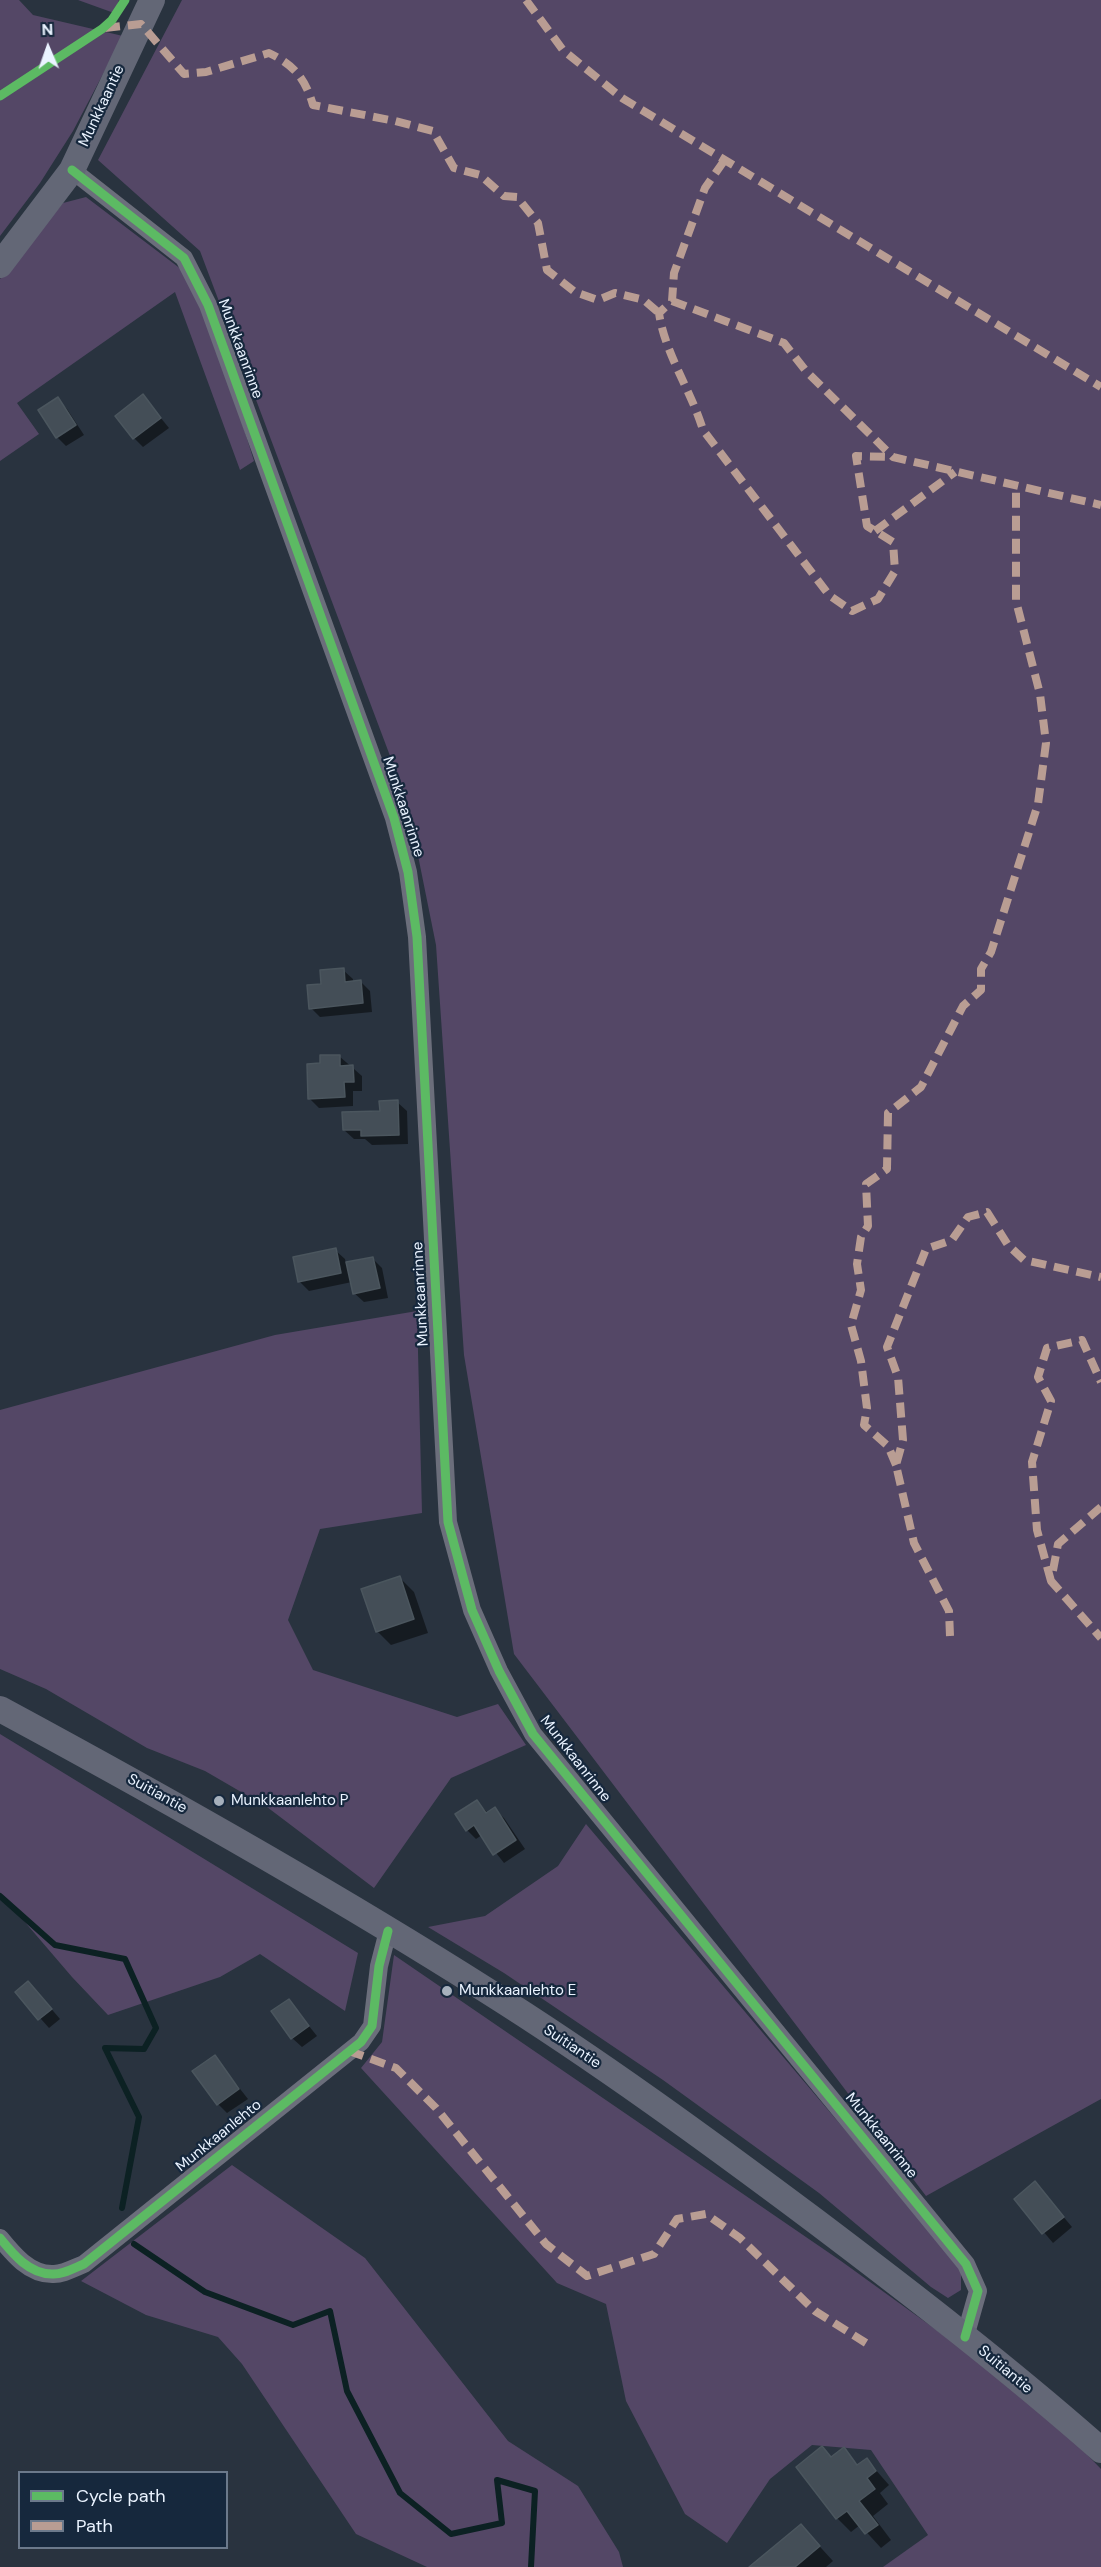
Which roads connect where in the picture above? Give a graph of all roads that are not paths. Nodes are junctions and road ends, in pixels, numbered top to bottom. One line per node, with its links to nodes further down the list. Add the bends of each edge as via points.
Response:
1 (152, 0): 2 (main road, Munkkaantie)
2 (72, 170): 3 (main road, Munkkaantie); 7 (street, Munkkaanrinne, via 184,258 208,304 394,818 408,872 417,937 448,1522 472,1610 533,1734 966,2264 978,2290)
3 (0, 265)
4 (0, 1710): 5 (main road, Suitiantie, via 169,1800)
5 (388, 1931): 6 (street, Munkkaanlehto, via 379,1966 372,2026 361,2042 84,2264 53,2275 34,2271 16,2258); 7 (main road, Suitiantie, via 486,1989 620,2079 752,2174)
6 (0, 2238)
7 (964, 2337): 8 (main road, Suitiantie)
8 (1101, 2450)

